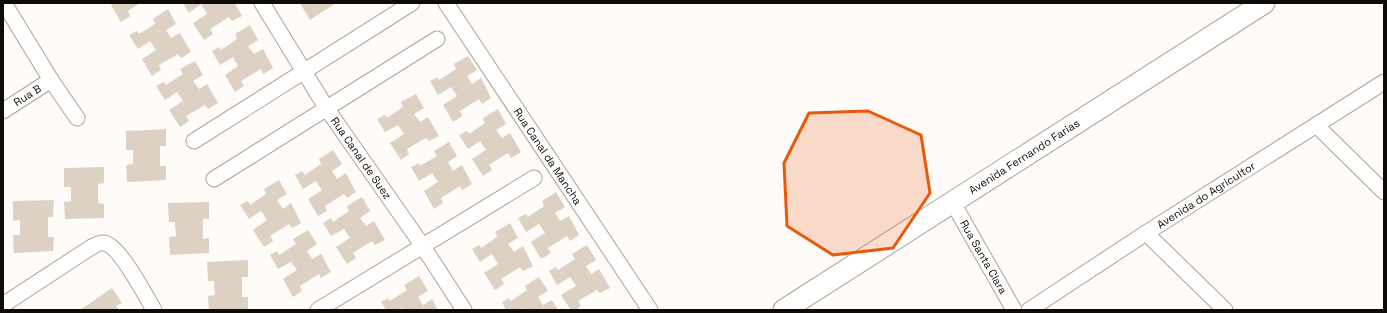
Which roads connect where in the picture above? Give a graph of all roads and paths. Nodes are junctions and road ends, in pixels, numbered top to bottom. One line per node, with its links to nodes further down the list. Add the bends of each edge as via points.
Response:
1 (4, 3): 8 (street)
2 (262, 3): 7 (street, Rua Canal de Suez)
3 (412, 3): 7 (street)
4 (446, 3): 25 (street, Rua Canal da Mancha)
5 (1264, 3): 18 (main road, Avenida Fernando Farias)
6 (437, 39): 10 (street)
7 (304, 72): 10 (street, Rua Canal de Suez); 14 (street)
8 (51, 80): 11 (street, Rua B); 12 (street)
9 (1384, 82): 13 (street, Avenida do Agricultor)
10 (327, 110): 16 (street); 20 (street, Rua Canal de Suez)
11 (3, 111)
12 (77, 118)
13 (1316, 125): 17 (street); 19 (street, Avenida do Agricultor)
14 (194, 141)
15 (534, 178): 20 (street)
16 (214, 179)
17 (1384, 192)
18 (953, 203): 26 (main road, Avenida Fernando Farias); 27 (street, Rua Santa Clara)
19 (1146, 234): 28 (street, Avenida do Agricultor); 29 (street)
20 (422, 245): 23 (street); 24 (street, Rua Canal de Suez)
21 (3, 305): 22 (street, via 100,243 105,243 115,250)
22 (154, 310)
23 (318, 310)
24 (464, 310)
25 (650, 310)
26 (784, 310)
27 (1014, 310)
28 (1030, 310)
29 (1225, 310)

